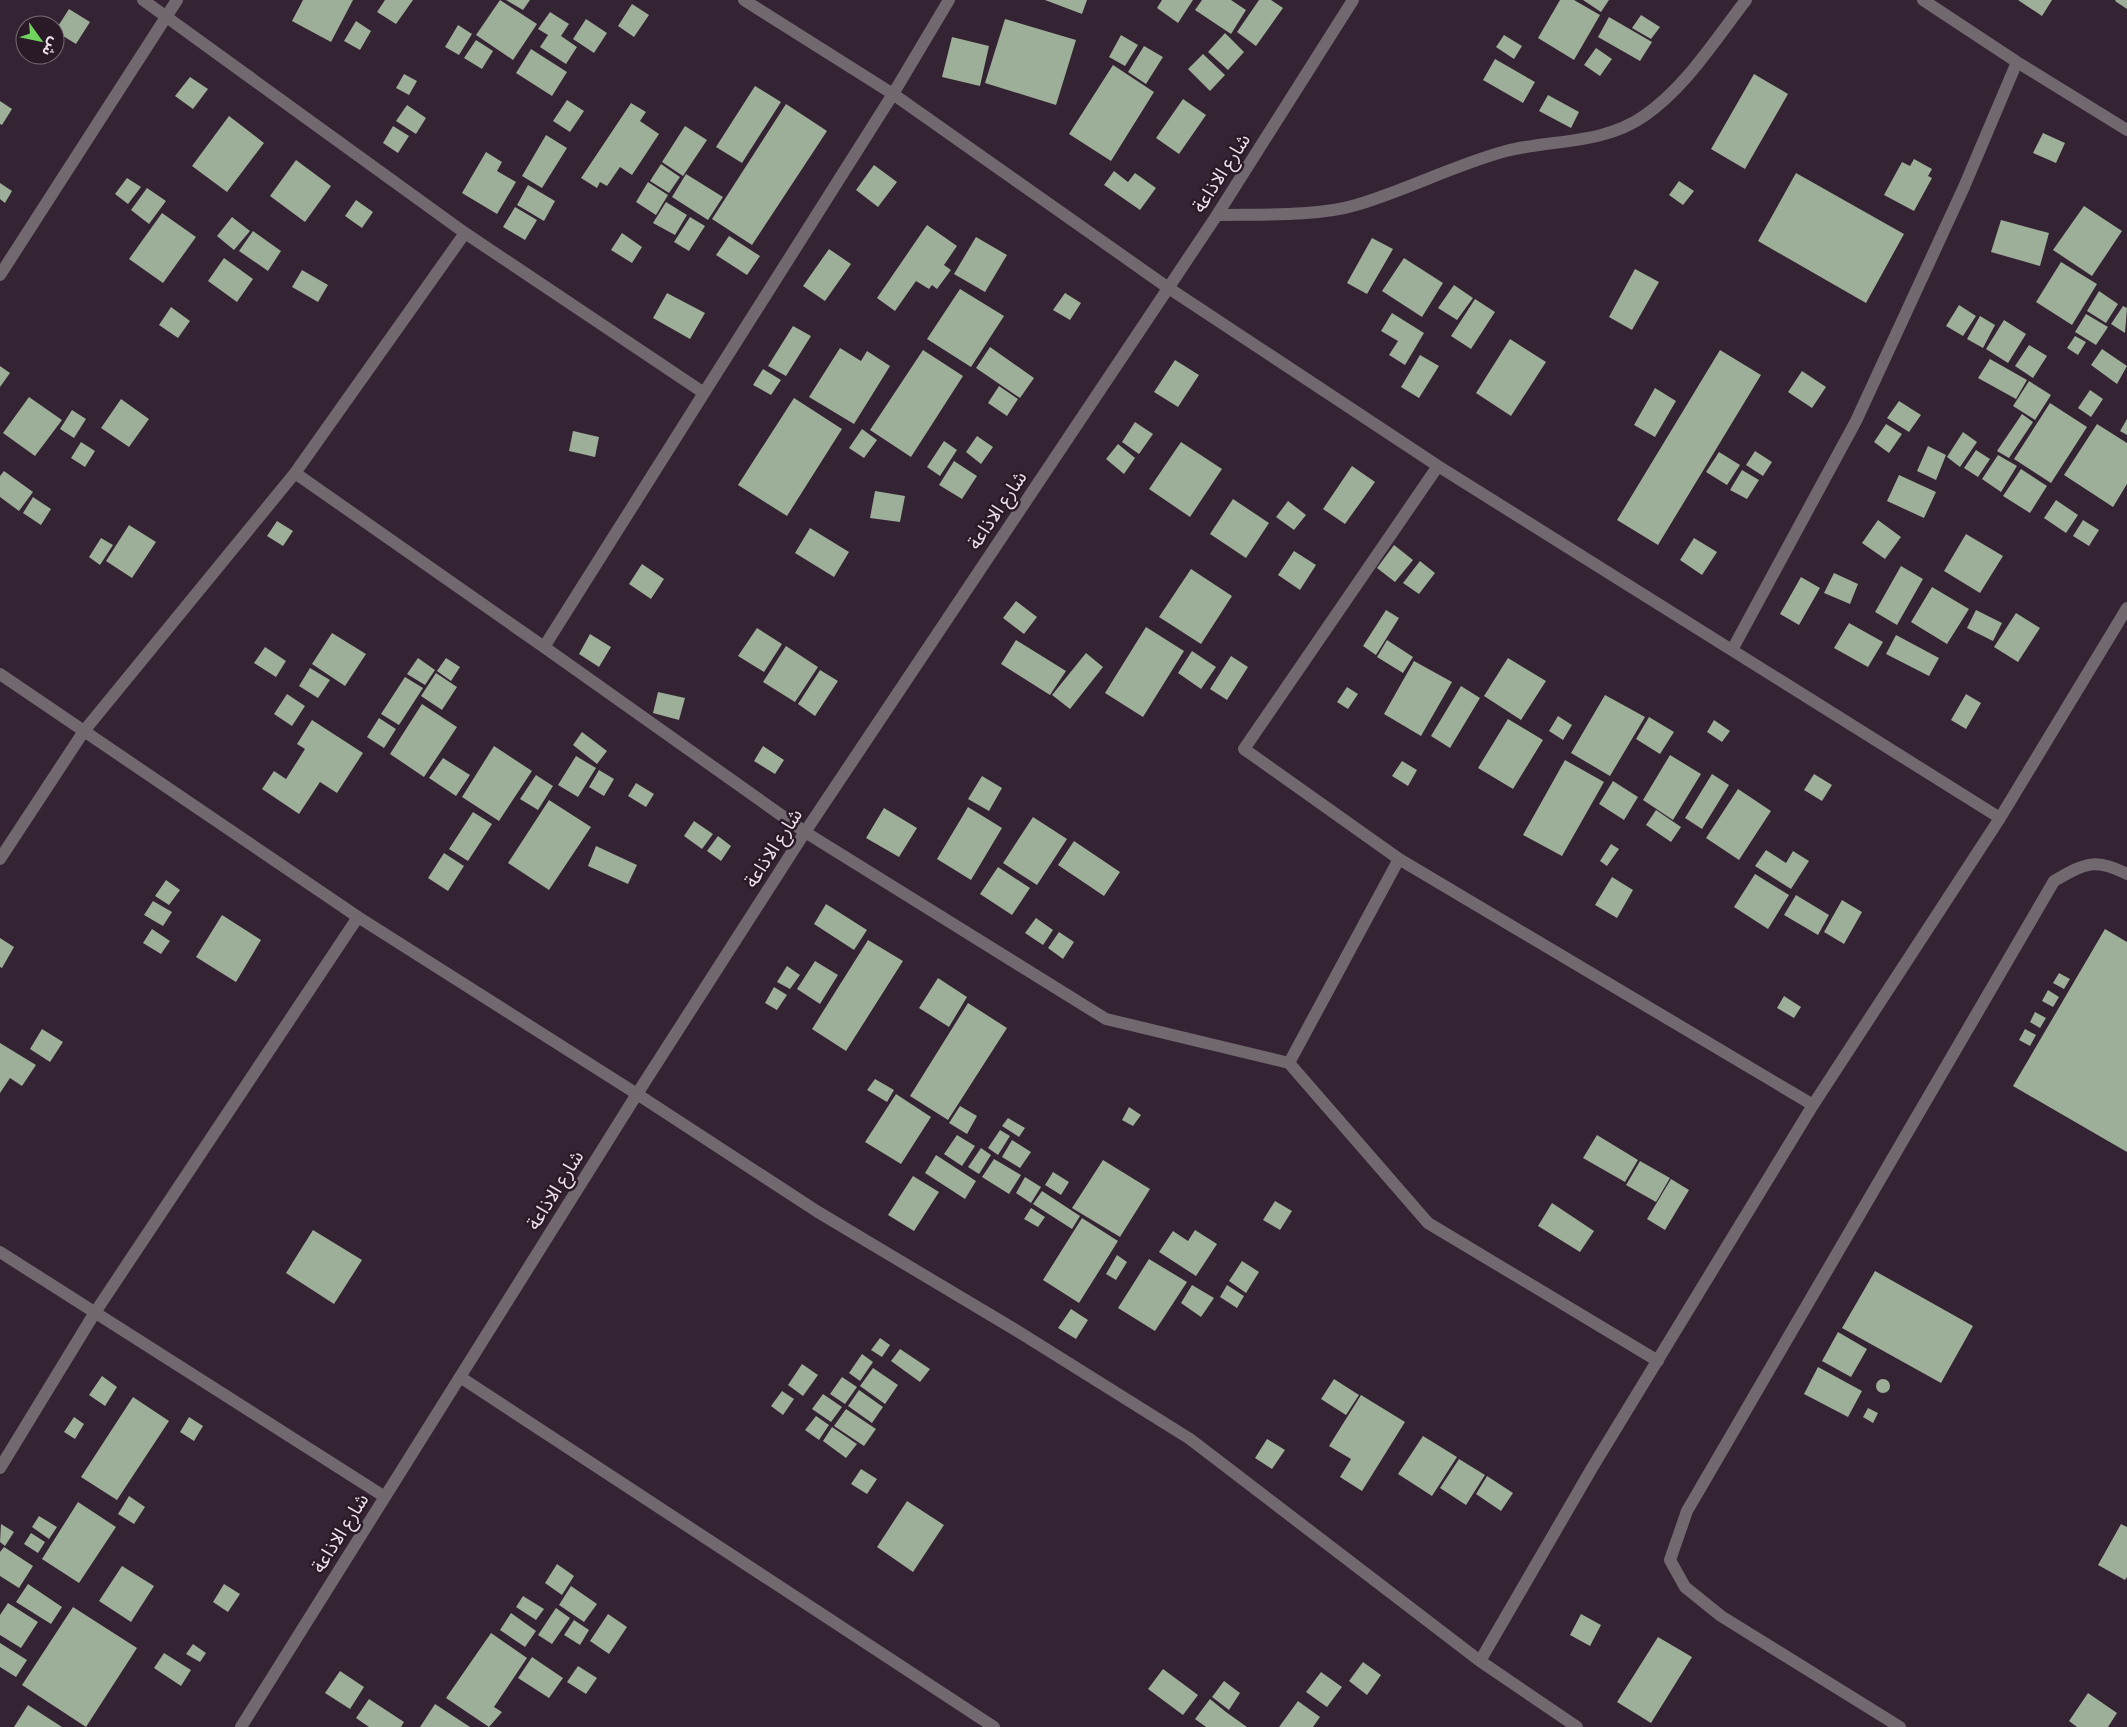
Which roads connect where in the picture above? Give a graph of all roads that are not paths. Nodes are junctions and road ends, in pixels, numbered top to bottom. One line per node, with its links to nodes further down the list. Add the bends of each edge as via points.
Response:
1 (143, 0): 8 (street)
2 (178, 0): 8 (street)
3 (744, 0): 10 (street)
4 (949, 0): 10 (street)
5 (1353, 0): 12 (street, شارع الاذاعة)
6 (1746, 0): 12 (street, via 1673,93 1619,131 1588,139 1508,150 1355,205 1294,214)
7 (1923, 0): 9 (street)
8 (167, 16): 13 (street); 14 (street)
9 (2017, 62): 11 (street); 21 (street, via 1964,187 1856,421)
10 (893, 94): 15 (street); 16 (street)
11 (2127, 130)
12 (1217, 215): 15 (street, شارع الاذاعة)
13 (465, 233): 16 (street); 18 (street)
14 (0, 275)
15 (1167, 287): 17 (street); 25 (street, شارع الاذاعة)
16 (704, 393): 20 (street)
17 (1438, 466): 21 (street); 27 (street, via 1244,749)
18 (295, 473): 20 (street); 23 (street)
19 (2127, 608): 24 (street)
20 (544, 647): 25 (street)
21 (1732, 650): 24 (street)
22 (0, 674): 23 (street)
23 (84, 731): 26 (street); 29 (street)
24 (2000, 818): 32 (street)
25 (806, 832): 30 (street, via 1106,1019); 31 (street, شارع الاذاعة)
26 (0, 859)
27 (1399, 859): 30 (street); 32 (street)
28 (2127, 874): 43 (street, via 2108,864 2082,865 2054,881 1687,1511 1670,1560 1685,1587 1721,1616)
29 (358, 917): 31 (street); 34 (street)
30 (1289, 1063): 35 (street, via 1428,1223)
31 (637, 1094): 36 (street, شارع الاذاعة); 39 (street, via 818,1212 1190,1439)
32 (1813, 1105): 35 (street)
33 (0, 1252): 34 (street)
34 (94, 1314): 37 (street); 38 (street)
35 (1658, 1361): 39 (street)
36 (460, 1377): 38 (street, شارع الاذاعة); 41 (street)
37 (0, 1468)
38 (385, 1497): 40 (street, شارع الاذاعة)
39 (1480, 1661): 42 (street)
40 (241, 1727)
41 (994, 1727)
42 (1576, 1727)
43 (1900, 1727)

